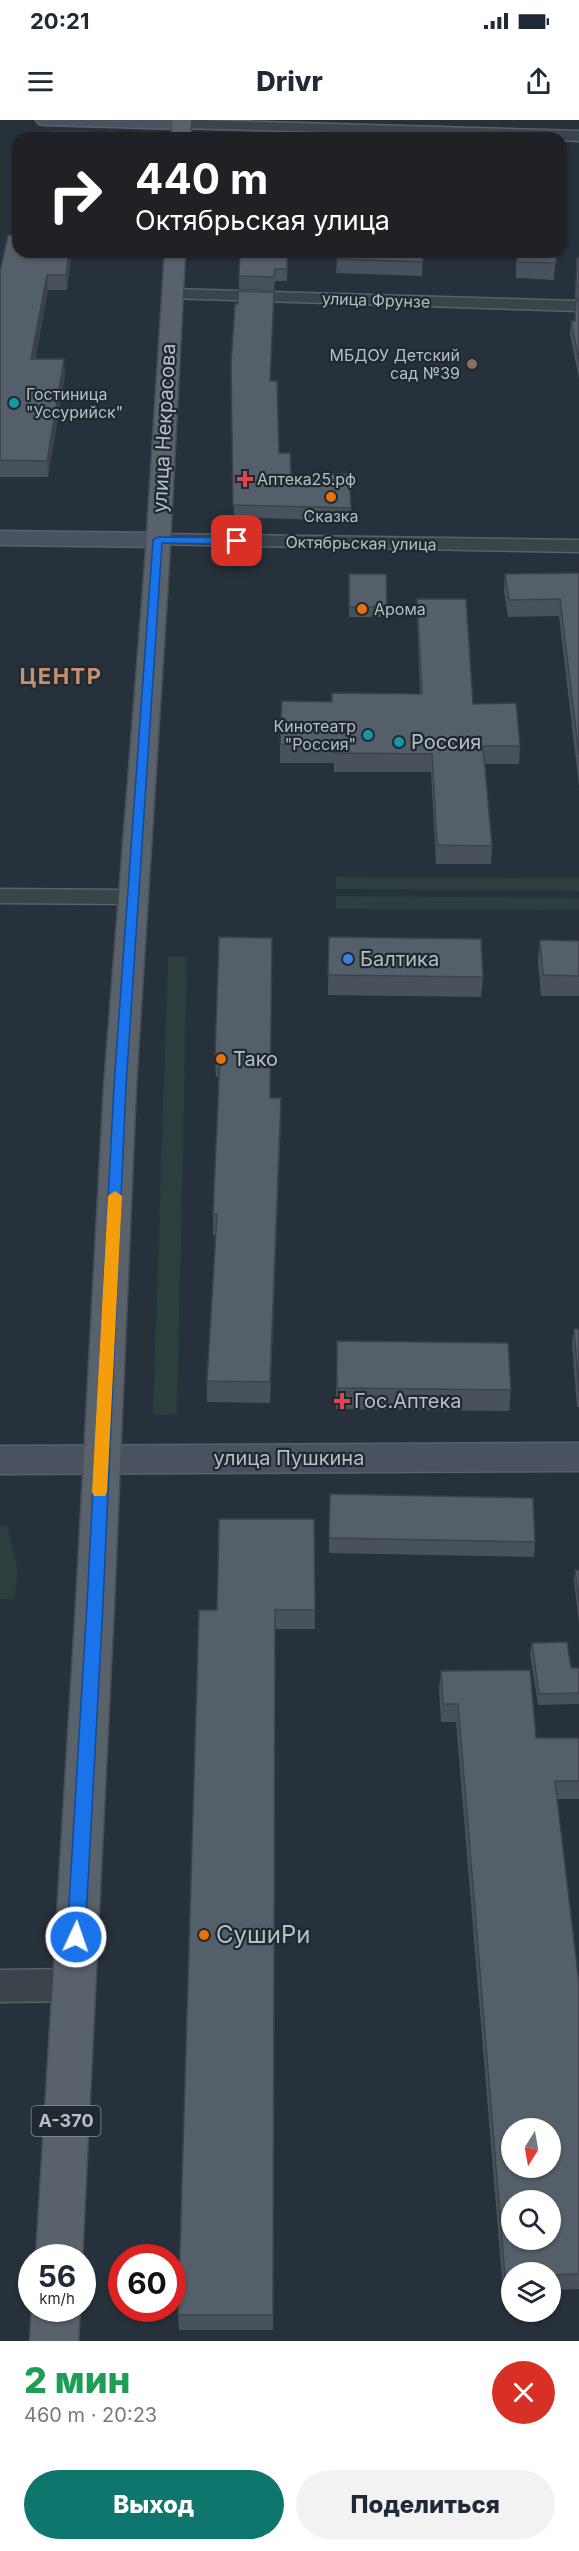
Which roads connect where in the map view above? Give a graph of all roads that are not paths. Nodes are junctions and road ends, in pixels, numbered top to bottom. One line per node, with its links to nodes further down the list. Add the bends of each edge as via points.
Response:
1 (45, 120): 2 (main road)
2 (182, 127): 3 (street)
3 (403, 132)
4 (175, 258): 5 (main road, улица Некрасова / А-370)
5 (173, 294): 6 (street, улица Фрунзе); 8 (main road, улица Некрасова / А-370)
6 (579, 306)
7 (0, 538): 8 (main road, Октябрьская улица)
8 (158, 540): 9 (street, Октябрьская улица); 11 (main road, улица Некрасова / А-370)
9 (579, 546)
10 (0, 896): 11 (street)
11 (132, 897): 13 (main road, улица Некрасова / А-370)
12 (579, 1457): 13 (main road, улица Пушкина)
13 (102, 1459): 14 (main road, улица Пушкина); 15 (main road, улица Некрасова / А-370)
14 (0, 1460)
15 (73, 1985): 16 (street); 17 (main road, улица Некрасова / А-370)
16 (0, 1986)
17 (60, 2244)
18 (55, 2322): 19 (main road)
19 (54, 2341)

